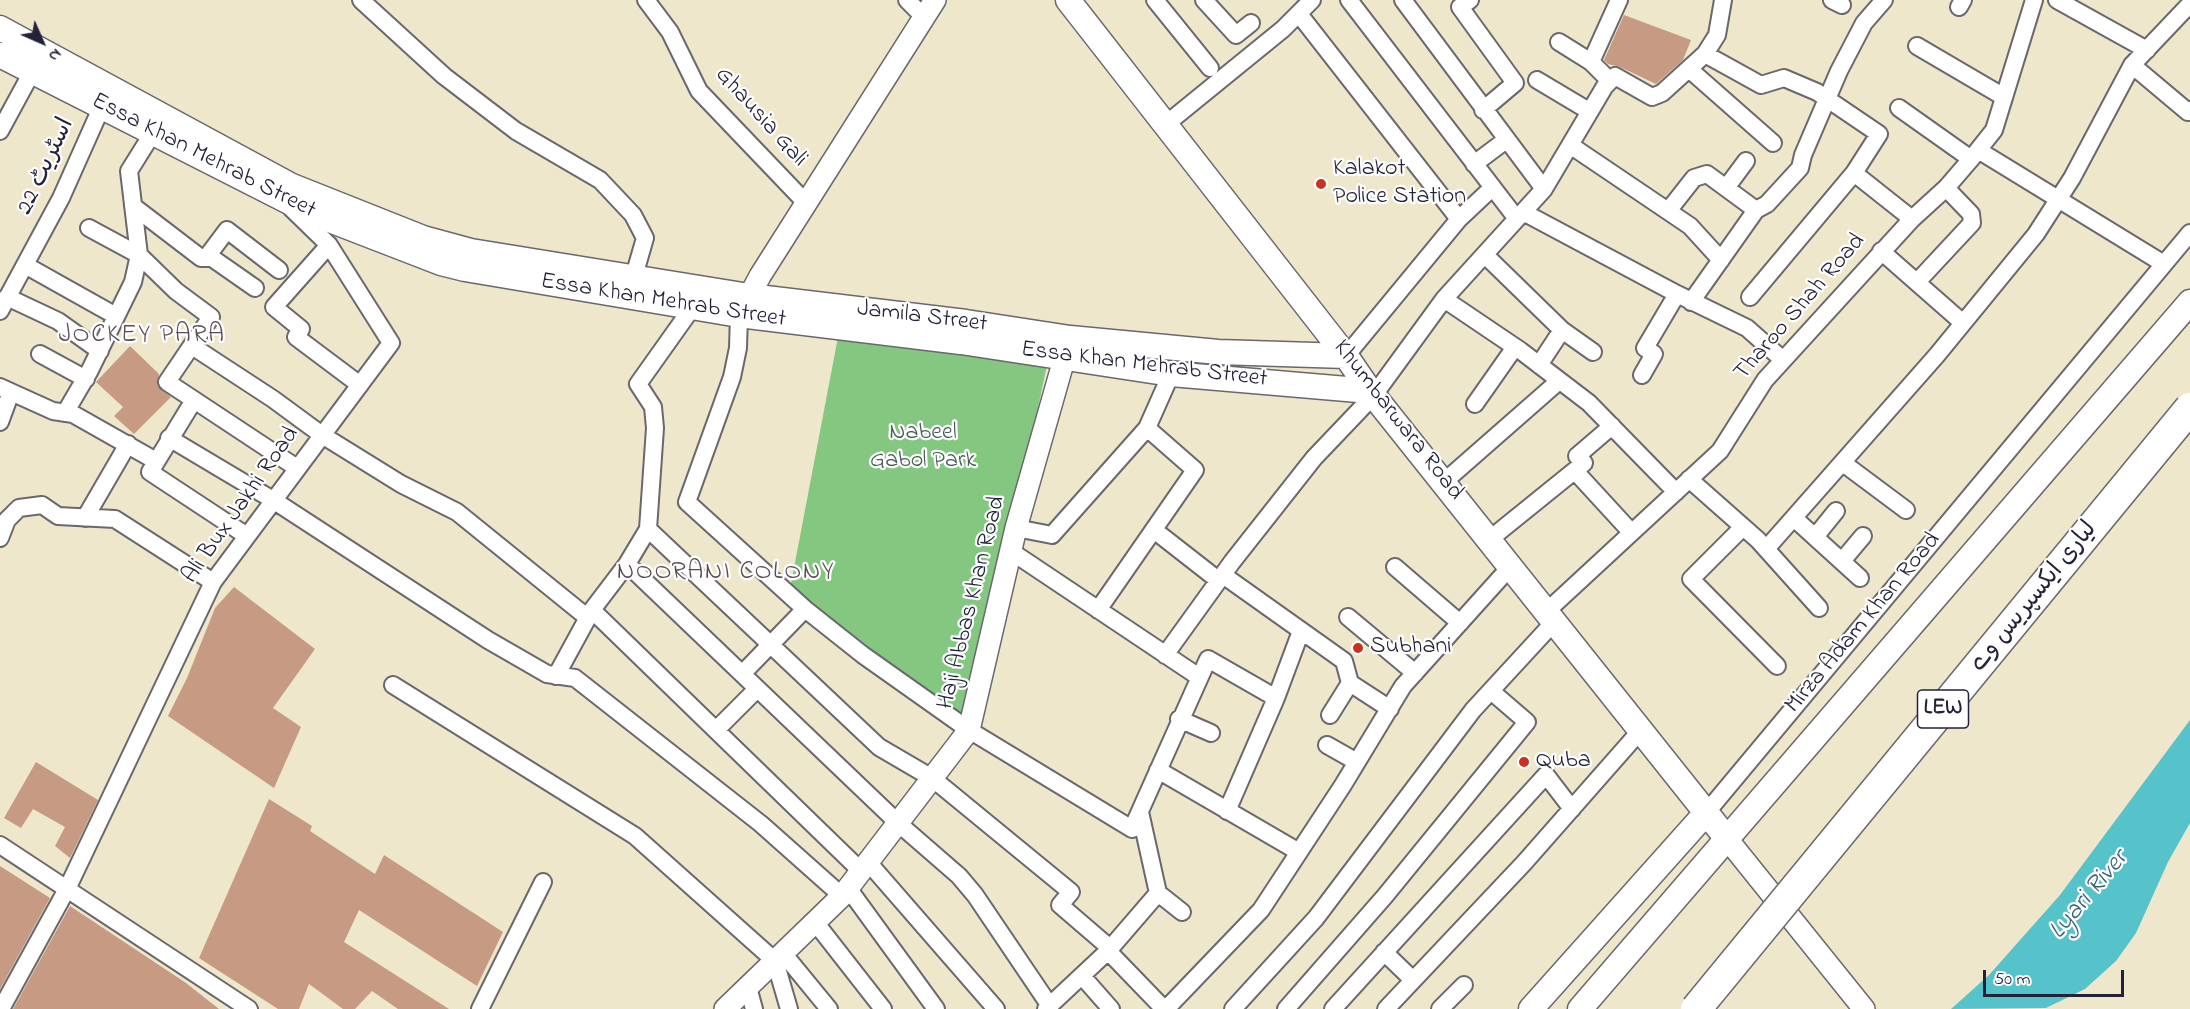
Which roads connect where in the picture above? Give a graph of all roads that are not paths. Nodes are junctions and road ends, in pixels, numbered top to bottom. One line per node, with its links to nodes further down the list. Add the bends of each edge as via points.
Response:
1 (361, 0): 73 (street, via 444,76 507,124 600,180 633,215 645,238)
2 (646, 0): 55 (street, Ghausia Gali, via 670,32 699,91)
3 (907, 0): 17 (street)
4 (1068, 0): 39 (main road, Khumbarwara Road)
5 (1155, 0): 27 (street)
6 (1204, 0): 18 (street, via 1236,35)
7 (1349, 0): 47 (street)
8 (1403, 0): 36 (street)
9 (1470, 0): 36 (street, via 1460,7 1515,83)
10 (1619, 0): 25 (street)
11 (1723, 0): 23 (street, via 1717,35)
12 (1884, 0): 33 (street, via 1864,22)
13 (2034, 0): 32 (street, Tharoo Shah Road)
14 (2057, 0): 22 (street)
15 (2190, 4): 22 (street)
16 (1303, 5): 39 (street, via 1283,30); 60 (street)
17 (929, 8): 55 (street)
18 (1251, 23)
19 (0, 28): 53 (main road, Essa Khan Mehrab Street)
20 (1559, 42): 25 (street)
21 (1917, 46): 32 (street)
22 (2147, 50): 26 (street)
23 (1705, 54): 28 (street); 33 (street, via 1761,85 1784,78)
24 (0, 55): 29 (main road, Essa Khan Mehrab Street)
25 (1591, 62): 31 (street)
26 (2132, 65): 37 (street); 54 (street)
27 (1210, 68)
28 (1689, 69): 31 (street, via 1652,97 1615,76); 43 (street)
29 (32, 72): 34 (main road, Essa Khan Mehrab Street); 40 (street)
30 (1537, 80): 38 (street)
31 (1610, 81): 38 (street)
32 (2004, 97): 45 (street, Tharoo Shah Road, via 1994,130)
33 (1828, 99): 48 (street, via 1879,134); 57 (street, via 1800,168 1767,204)
34 (102, 106): 41 (main road, Essa Khan Mehrab Street); 71 (street, اسٹریٹ 22)
35 (1899, 108): 45 (street)
36 (1483, 110): 42 (street)
37 (2190, 110)
38 (1589, 111): 44 (street)
39 (1165, 125): 93 (main road, Khumbarwara Road)
40 (0, 131)
41 (154, 131): 53 (main road, Essa Khan Mehrab Street); 56 (street, via 129,171)
42 (1506, 140): 47 (street); 52 (street)
43 (1773, 143)
44 (1570, 145): 52 (street); 58 (street)
45 (1974, 155): 51 (street, Tharoo Shah Road); 54 (street)
46 (1746, 161): 50 (street)
47 (1474, 164): 49 (street)
48 (1854, 173): 61 (street); 77 (street)
49 (1492, 188): 59 (street); 60 (street)
50 (1726, 188): 57 (street); 58 (street, via 1707,174 1694,178)
51 (1946, 188): 61 (street, Tharoo Shah Road); 74 (street, via 1971,214 1972,223)
52 (1544, 189): 59 (street)
53 (284, 191): 64 (street, Ali Bux Jakhi Road); 73 (main road, Essa Khan Mehrab Street, via 423,238 488,254); 83 (main road, Essa Khan Mehrab Street, via 309,212 441,263 496,276)
54 (2058, 201): 70 (street); 85 (street)
55 (807, 204): 82 (street)
56 (133, 206): 66 (street); 68 (street)
57 (1756, 210): 69 (street)
58 (1668, 211): 69 (street, via 1690,226)
59 (1520, 216): 67 (street); 78 (street)
60 (1459, 219): 93 (street)
61 (1912, 219): 65 (street, Tharoo Shah Road)
62 (89, 228): 66 (street)
63 (2190, 233): 70 (street, Mirza Adam Khan Road)
64 (329, 245): 100 (street, Ali Bux Jakhi Road, via 391,343); 100 (street, via 274,307 301,329 296,336)
65 (1881, 251): 74 (street); 94 (street, Tharoo Shah Road)
66 (139, 255): 84 (street, via 133,282); 87 (street, via 210,317)
67 (1485, 255): 79 (street); 86 (street)
68 (206, 258): 72 (street, via 227,230); 75 (street, via 212,258)
69 (1721, 260): 78 (street)
70 (2164, 264): 179 (street, Mirza Adam Khan Road)
71 (25, 266): 81 (street, اسٹریٹ 22); 84 (street)
72 (279, 270)
73 (634, 276): 76 (main road, Essa Khan Mehrab Street)
74 (1917, 282): 85 (street)
75 (255, 288)
76 (708, 289): 82 (main road, Essa Khan Mehrab Street); 83 (street)
77 (1750, 297)
78 (1684, 298): 94 (street, via 1747,328); 97 (street, via 1646,348 1654,354)
79 (1444, 299): 88 (street); 102 (street)
80 (2190, 302): 181 (main road, Mirza Adam Khan Road)
81 (4, 304): 90 (street, via 58,321)
82 (744, 306): 83 (main road, Essa Khan Mehrab Street); 89 (main road, Essa Khan Mehrab Street); 146 (street, via 732,377 687,502)
83 (691, 307): 128 (street, via 638,384 652,407 655,428)
84 (116, 316): 90 (street)
85 (1963, 323): 114 (street)
86 (1562, 330): 91 (street); 95 (street)
87 (192, 346): 103 (street, via 167,382); 110 (street)
88 (1515, 347): 95 (street); 104 (street)
89 (1067, 348): 93 (main road); 96 (main road, Essa Khan Mehrab Street); 127 (street, Haji Abbas Khan Road)
90 (100, 351): 98 (street)
91 (1593, 352)
92 (40, 354): 98 (street)
93 (1346, 356): 102 (main road, Khumbarwara Road)
94 (1783, 360): 117 (street, Tharoo Shah Road, via 1765,380 1720,451)
95 (1539, 365): 99 (street)
96 (1171, 374): 102 (main road, Essa Khan Mehrab Street); 109 (street)
97 (1642, 375)
98 (86, 379): 106 (street)
99 (1559, 381): 108 (street); 118 (street)
100 (360, 385): 110 (street, Ali Bux Jakhi Road)
101 (6, 389): 106 (street, via 52,411); 107 (street)
102 (1372, 393): 118 (main road, Khumbarwara Road); 142 (street, via 1314,458)
103 (194, 400): 111 (street); 115 (street)
104 (1475, 404)
105 (2190, 408): 218 (highway, لیاری ایکسپریس وے / LEW, bridge)
106 (65, 413): 112 (street)
107 (0, 422)
108 (1612, 426): 116 (street, via 1577,456 1584,463); 119 (street)
109 (1147, 428): 127 (street, via 1052,535); 129 (street, via 1195,471)
110 (322, 435): 115 (street, Ali Bux Jakhi Road); 148 (street, via 401,484 457,512)
111 (169, 438): 113 (street); 120 (street)
112 (128, 444): 113 (street); 124 (street)
113 (156, 461): 131 (street, via 150,472)
114 (1843, 463): 121 (street); 125 (street)
115 (297, 468): 120 (street, Ali Bux Jakhi Road)
116 (1575, 471): 130 (street); 135 (street)
117 (1689, 480): 119 (street, Tharoo Shah Road); 126 (street)
118 (1444, 481): 135 (main road, Khumbarwara Road)
119 (1676, 492): 130 (street, Tharoo Shah Road)
120 (273, 500): 131 (street, Ali Bux Jakhi Road); 158 (street, via 488,640)
121 (1906, 510)
122 (1836, 511): 133 (street)
123 (4, 518): 124 (street, via 18,508 42,505 58,516); 134 (street)
124 (85, 518): 144 (street, via 115,519)
125 (1795, 519): 133 (street); 136 (street)
126 (1743, 526): 136 (street); 155 (street, via 1691,579)
127 (1016, 528): 137 (street, Haji Abbas Khan Road)
128 (648, 529): 139 (street); 153 (street)
129 (1154, 530): 142 (street); 147 (street)
130 (1631, 532): 149 (street, Tharoo Shah Road)
131 (247, 536): 144 (street, Ali Bux Jakhi Road)
132 (1863, 536): 138 (street)
133 (1815, 537): 138 (street)
134 (0, 538)
135 (1490, 539): 140 (main road, Khumbarwara Road)
136 (1766, 549): 145 (street)
137 (1012, 552): 147 (street); 169 (street, Haji Abbas Khan Road)
138 (1842, 561): 143 (street)
139 (627, 564): 148 (street); 157 (street)
140 (1511, 566): 149 (main road, Khumbarwara Road); 151 (street)
141 (1395, 567): 151 (street)
142 (1220, 578): 152 (street); 154 (street)
143 (1860, 578)
144 (213, 582): 186 (street, Ali Bux Jakhi Road)
145 (1819, 608)
146 (805, 609): 153 (street); 169 (street)
147 (1098, 610): 154 (street)
148 (590, 614): 158 (street); 168 (street)
149 (1551, 616): 163 (street, Tharoo Shah Road); 170 (main road, Khumbarwara Road)
150 (1347, 617): 156 (street)
151 (1460, 623): 156 (street)
152 (1301, 631): 160 (street, via 1344,662); 164 (street)
153 (771, 644): 157 (street); 175 (street, via 879,747)
154 (1165, 655): 159 (street)
155 (1777, 666)
156 (1415, 673): 165 (street)
157 (742, 674): 162 (street)
158 (556, 676): 187 (street, via 575,678)
159 (1199, 677): 164 (street, via 1208,659); 167 (street)
160 (1350, 683): 165 (street); 166 (street)
161 (393, 685): 193 (street, via 635,836)
162 (757, 689): 168 (street); 180 (street)
163 (1491, 691): 211 (street, Tharoo Shah Road, via 1316,918); 212 (street, via 1527,722 1385,896)
164 (1276, 698): 177 (street)
165 (1390, 709): 173 (street)
166 (1330, 715)
167 (1179, 719): 171 (street); 174 (street)
168 (717, 729): 184 (street)
169 (969, 730): 175 (street, Haji Abbas Khan Road); 178 (street, via 1132,829)
170 (1641, 730): 176 (street); 179 (main road, Khumbarwara Road)
171 (1211, 733)
172 (1327, 746): 173 (street)
173 (1357, 762): 183 (street)
174 (1158, 770): 177 (street); 178 (street)
175 (932, 778): 180 (street, Haji Abbas Khan Road); 191 (street, via 1071,892 1060,905)
176 (1572, 809): 192 (street, via 1546,775); 195 (street)
177 (1227, 811): 183 (street)
178 (1140, 812): 188 (street)
179 (1706, 813): 181 (main road, Khumbarwara Road); 216 (main road, Mirza Adam Khan Road)
180 (898, 823): 184 (street, Haji Abbas Khan Road); 198 (street, via 964,882)
181 (1728, 840): 217 (main road, Mirza Adam Khan Road); 219 (street)
182 (0, 845): 186 (street)
183 (1299, 852): 210 (street, via 1261,910)
184 (865, 866): 187 (street, Haji Abbas Khan Road); 208 (street)
185 (543, 882): 201 (street)
186 (67, 889): 199 (street, Ali Bux Jakhi Road); 200 (street)
187 (845, 892): 190 (street, Haji Abbas Khan Road); 207 (street)
188 (1158, 893): 189 (street); 191 (street)
189 (1182, 912)
190 (815, 922): 193 (street, Haji Abbas Khan Road); 206 (street)
191 (1109, 950): 194 (street); 210 (street)
192 (1384, 952): 195 (street); 213 (street)
193 (779, 957): 197 (street, Haji Abbas Khan Road); 204 (street); 205 (street)
194 (1082, 976): 198 (street); 209 (street)
195 (1413, 980): 214 (street)
196 (1464, 985): 215 (street)
197 (748, 987): 202 (street, Haji Abbas Khan Road); 203 (street)
198 (1048, 1007)
199 (2, 1009)
200 (249, 1009)
201 (480, 1009)
202 (725, 1009)
203 (754, 1009)
204 (789, 1009)
205 (829, 1009)
206 (883, 1009)
207 (936, 1009)
208 (996, 1009)
209 (1111, 1009)
210 (1165, 1009)
211 (1233, 1009)
212 (1286, 1009)
213 (1333, 1009)
214 (1386, 1009)
215 (1440, 1009)
216 (1531, 1009)
217 (1580, 1009)
218 (1696, 1009)
219 (1864, 1009)

